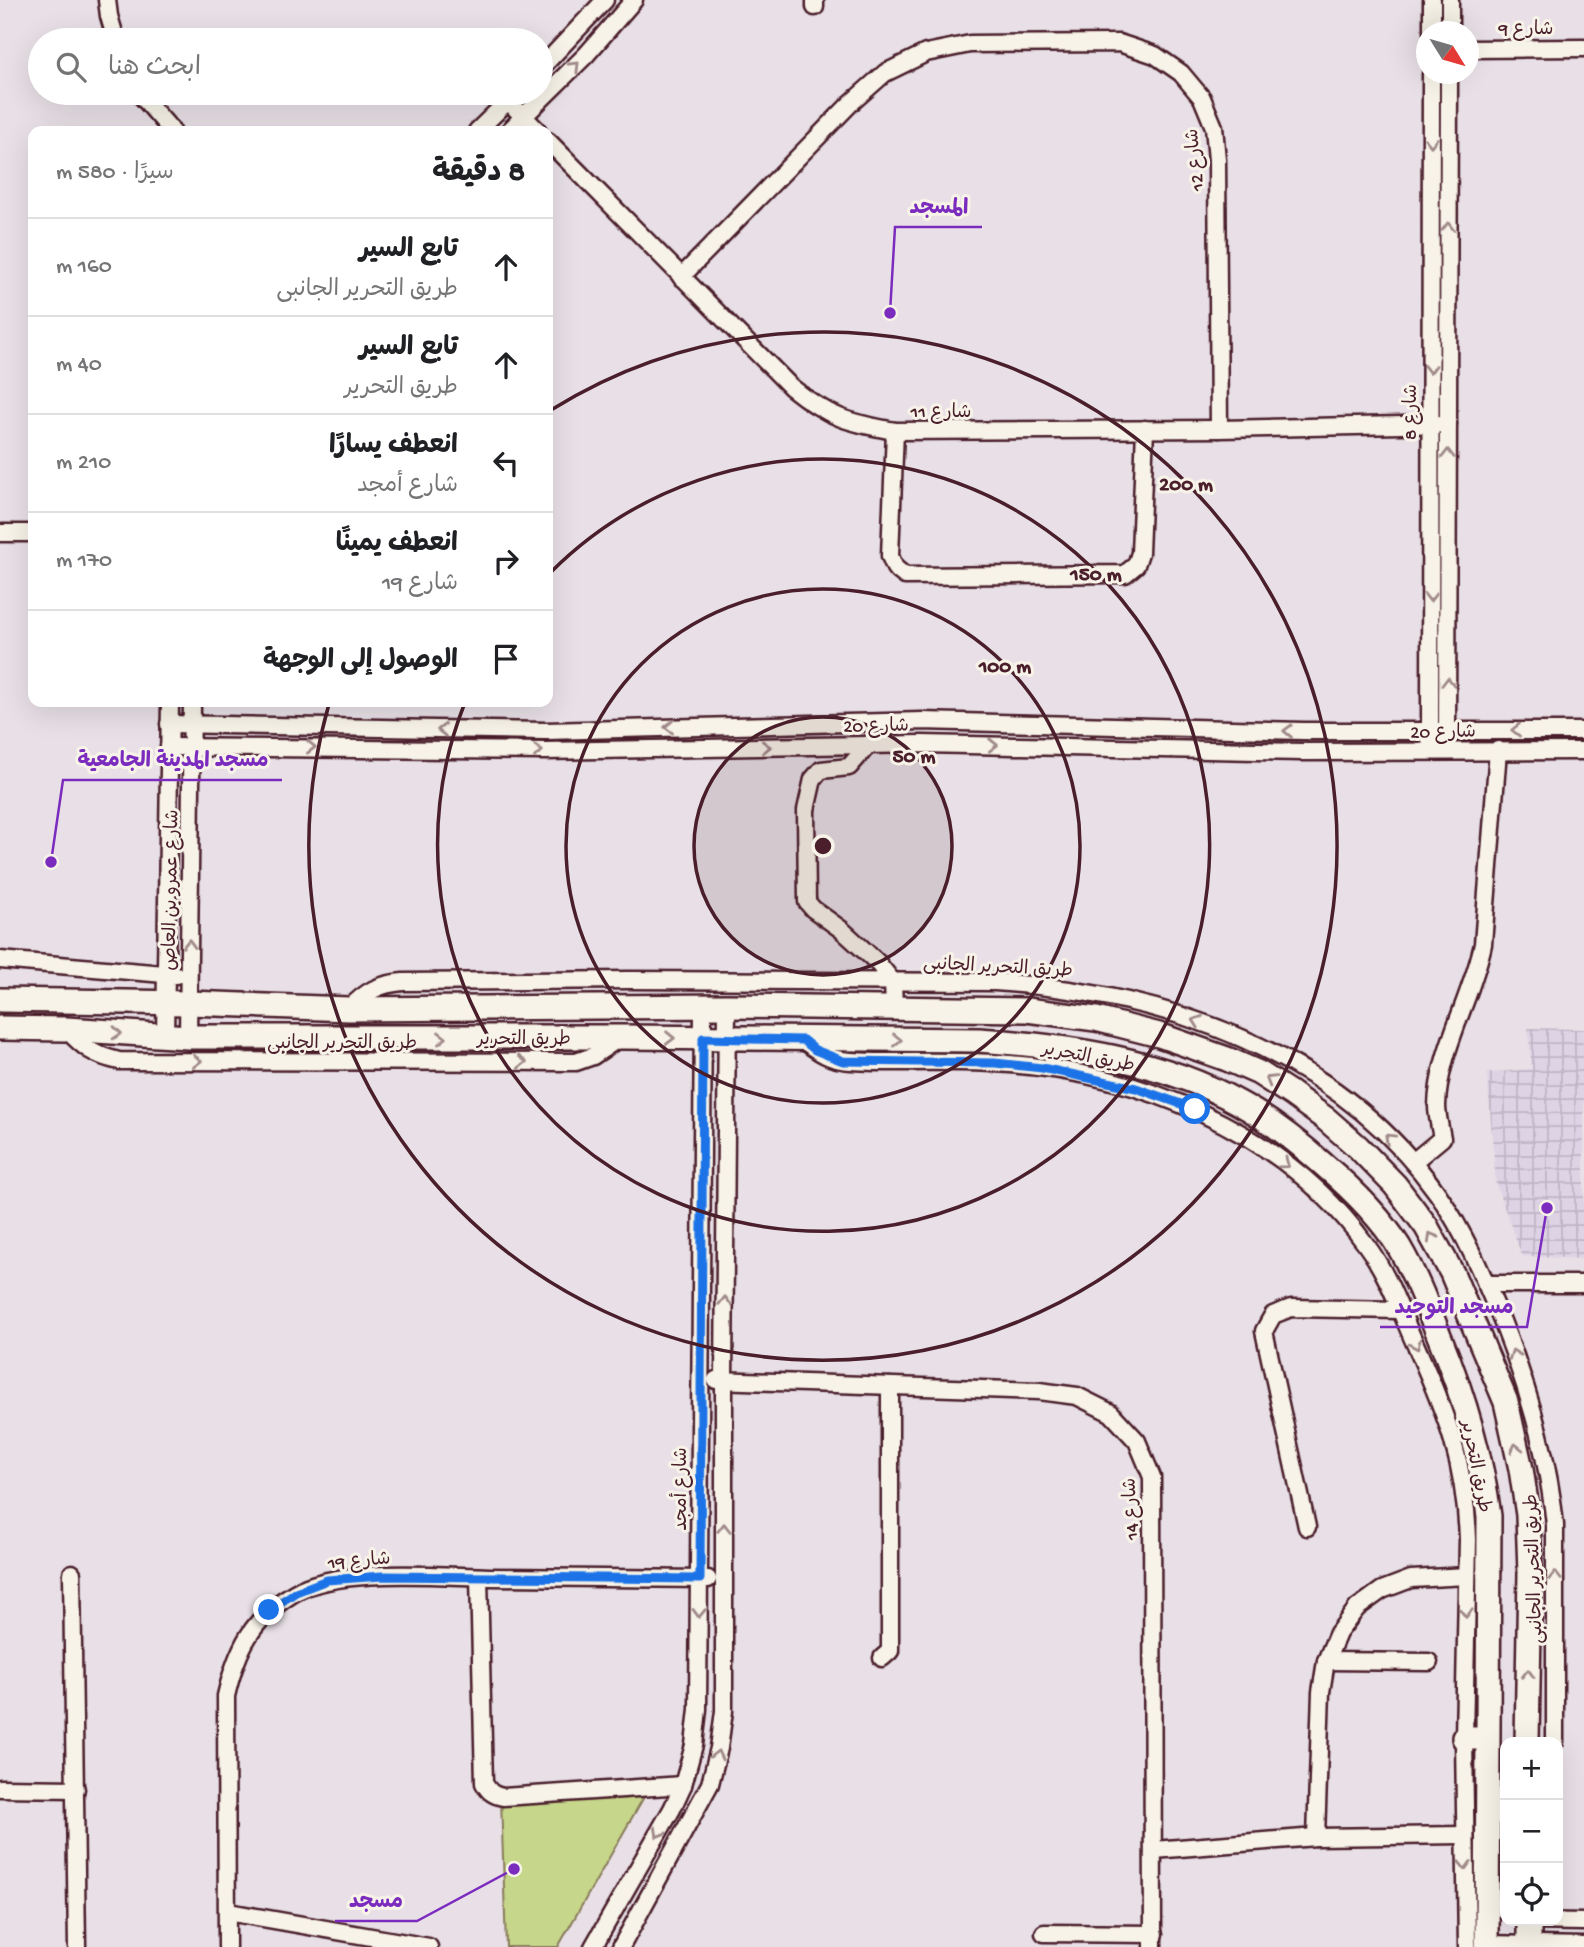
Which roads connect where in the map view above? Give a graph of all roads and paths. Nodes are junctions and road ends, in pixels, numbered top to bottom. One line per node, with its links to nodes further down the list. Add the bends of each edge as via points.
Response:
1 (107, 0): 8 (street)
2 (605, 0): 11 (street)
3 (634, 0): 14 (street, one-way to 3)
4 (1432, 0): 6 (street)
5 (1450, 0): 7 (street)
6 (1432, 21)
7 (1450, 21)
8 (112, 28)
9 (1479, 48): 10 (street, شارع 9)
10 (1584, 48)
11 (553, 55)
12 (1431, 84): 26 (street, شارع 8, one-way to 26)
13 (1449, 84): 27 (street, شارع 8, one-way to 13)
14 (553, 88)
15 (149, 105): 20 (street)
16 (504, 105): 21 (street)
17 (517, 105): 19 (street)
18 (536, 105): 19 (street, one-way to 18)
19 (524, 117): 22 (street); 23 (street)
20 (168, 126)
21 (482, 126)
22 (514, 126)
23 (533, 126)
24 (553, 146): 25 (street, شارع 11)
25 (681, 277): 29 (street, شارع 12, via 885,73 926,53 970,44 1119,43 1155,55 1181,73 1202,98 1214,127); 30 (street, شارع 11, via 809,402 853,423)
26 (1430, 424): 27 (street, شارع 11); 29 (street, شارع 11); 37 (street, شارع 8, one-way to 37)
27 (1448, 424): 38 (street, شارع 8, one-way to 27)
28 (1145, 429): 29 (street, شارع 11); 30 (street, شارع 11); 30 (street, via 1140,553 1136,565 1125,574 905,576 890,556)
29 (1219, 429)
30 (895, 431)
31 (0, 533): 32 (street)
32 (28, 533)
33 (170, 707): 35 (street, شارع عمرو بن العاص)
34 (192, 707): 36 (street, شارع عمرو بن العاص)
35 (169, 724): 36 (street, شارع 20); 41 (street, شارع عمرو بن العاص)
36 (192, 724): 37 (street, شارع 20, one-way to 36, via 1304,731 922,721 546,731); 42 (street, شارع عمرو بن العاص)
37 (1430, 729): 38 (street, شارع 20); 45 (street, شارع 8)
38 (1447, 729): 39 (street, شارع 20, one-way to 38); 43 (street, شارع 8)
39 (1584, 731)
40 (869, 744): 42 (street, شارع 20, one-way to 40, via 519,751); 45 (street, شارع 20, one-way to 45); 50 (street, via 849,767 821,770 813,779 806,810 806,893 811,907 867,952)
41 (169, 747): 42 (street, شارع 20); 48 (street, شارع عمرو بن العاص)
42 (192, 747): 49 (street, شارع عمرو بن العاص, one-way to 42)
43 (1447, 750): 44 (street, شارع 20); 45 (street, شارع 20)
44 (1498, 750): 46 (street, شارع 20); 64 (street, via 1477,974 1442,1072 1437,1108 1442,1138)
45 (1430, 751)
46 (1584, 751)
47 (0, 960): 48 (street)
48 (167, 975): 49 (street); 52 (street, شارع عمرو بن العاص)
49 (189, 976): 52 (street, شارع عمرو بن العاص)
50 (893, 982): 55 (street); 56 (street, طريق التحرير الجانبى, via 403,982 382,984 364,993); 64 (street, طريق التحرير الجانبى, one-way to 50, via 1312,1074 1227,1031 1182,1015 1043,985)
51 (0, 1000): 52 (street, طريق التحرير)
52 (177, 1002): 56 (street, طريق التحرير); 59 (street, شارع عمرو بن العاص); 59 (street, شارع عمرو بن العاص)
53 (703, 1006): 54 (street, طريق التحرير); 56 (street, طريق التحرير); 61 (street, شارع أمجد)
54 (727, 1006): 55 (street, طريق التحرير); 62 (street)
55 (894, 1007): 80 (street, طريق التحرير, one-way to 55, via 1528,1515 1506,1402 1451,1273 1426,1226 1395,1185 1358,1147 1290,1093 1248,1068 1195,1046 1057,1013)
56 (349, 1009)
57 (0, 1028): 58 (street, طريق التحرير)
58 (66, 1029): 59 (street, طريق التحرير, one-way to 59); 60 (street, طريق التحرير الجانبى, one-way to 60, via 84,1048 119,1061 576,1062)
59 (176, 1036): 60 (street, طريق التحرير, one-way to 60)
60 (621, 1037): 61 (street, طريق التحرير, one-way to 61)
61 (703, 1038): 62 (street, طريق التحرير); 68 (street, شارع أمجد)
62 (727, 1038): 63 (street, طريق التحرير); 69 (street, one-way to 62)
63 (803, 1040): 67 (street, one-way to 67, via 843,1061 1042,1068 1136,1088 1195,1109 1260,1145 1318,1192 1368,1247); 82 (street, طريق التحرير, one-way to 82, via 1023,1043 1142,1065 1212,1090 1270,1122 1368,1206 1398,1246 1421,1291 1465,1406 1483,1472 1489,1516)
64 (1413, 1162): 65 (street, طريق التحرير الجانبى, via 1461,1232)
65 (1486, 1284): 66 (street); 81 (street, طريق التحرير الجانبى, one-way to 65, via 1552,1491 1526,1386)
66 (1584, 1284)
67 (1400, 1310): 71 (street, via 1291,1308 1273,1315 1264,1331); 73 (street, one-way to 73, via 1439,1398 1461,1467)
68 (699, 1379): 69 (street, شارع 14); 75 (street, شارع أمجد)
69 (724, 1380): 70 (street, شارع 14); 76 (street, one-way to 69)
70 (890, 1386): 77 (street, via 890,1651); 88 (street, شارع 14, via 1077,1396 1111,1413 1137,1441 1152,1477)
71 (1307, 1527)
72 (72, 1573): 85 (street)
73 (1467, 1576): 78 (street, via 1411,1579 1382,1590 1357,1608 1338,1633); 82 (street, one-way to 82)
74 (479, 1577): 75 (street, شارع 19); 83 (street, via 484,1783 488,1790 503,1797); 89 (street, شارع 19, via 327,1580 296,1592 269,1610 248,1635 233,1664 226,1696)
75 (700, 1579): 76 (street, شارع 19); 83 (street, شارع أمجد, one-way to 83, via 698,1709)
76 (725, 1579): 103 (street, one-way to 76, via 710,1784 724,1711)
77 (882, 1658)
78 (1326, 1661): 79 (street); 87 (street)
79 (1429, 1662)
80 (1527, 1737)
81 (1555, 1737)
82 (1476, 1738): 86 (street); 90 (street, طريق التحرير)
83 (683, 1785): 102 (street, شارع أمجد, one-way to 102)
84 (0, 1788): 85 (street)
85 (76, 1789): 99 (street)
86 (1464, 1835): 87 (street); 96 (street, one-way to 96)
87 (1316, 1837): 88 (street)
88 (1154, 1850): 95 (street, شارع 14)
89 (228, 1912): 100 (street, شارع 19); 101 (street)
90 (1496, 1920): 96 (street, طريق التحرير)
91 (1563, 1922): 92 (street)
92 (1584, 1922)
93 (1527, 1926): 97 (street)
94 (1044, 1933): 95 (street)
95 (1154, 1941)
96 (1480, 1946): 97 (street)
97 (1529, 1946): 98 (street)
98 (1584, 1946)
99 (77, 1947)
100 (227, 1947)
101 (429, 1947)
102 (593, 1947)
103 (621, 1947)

